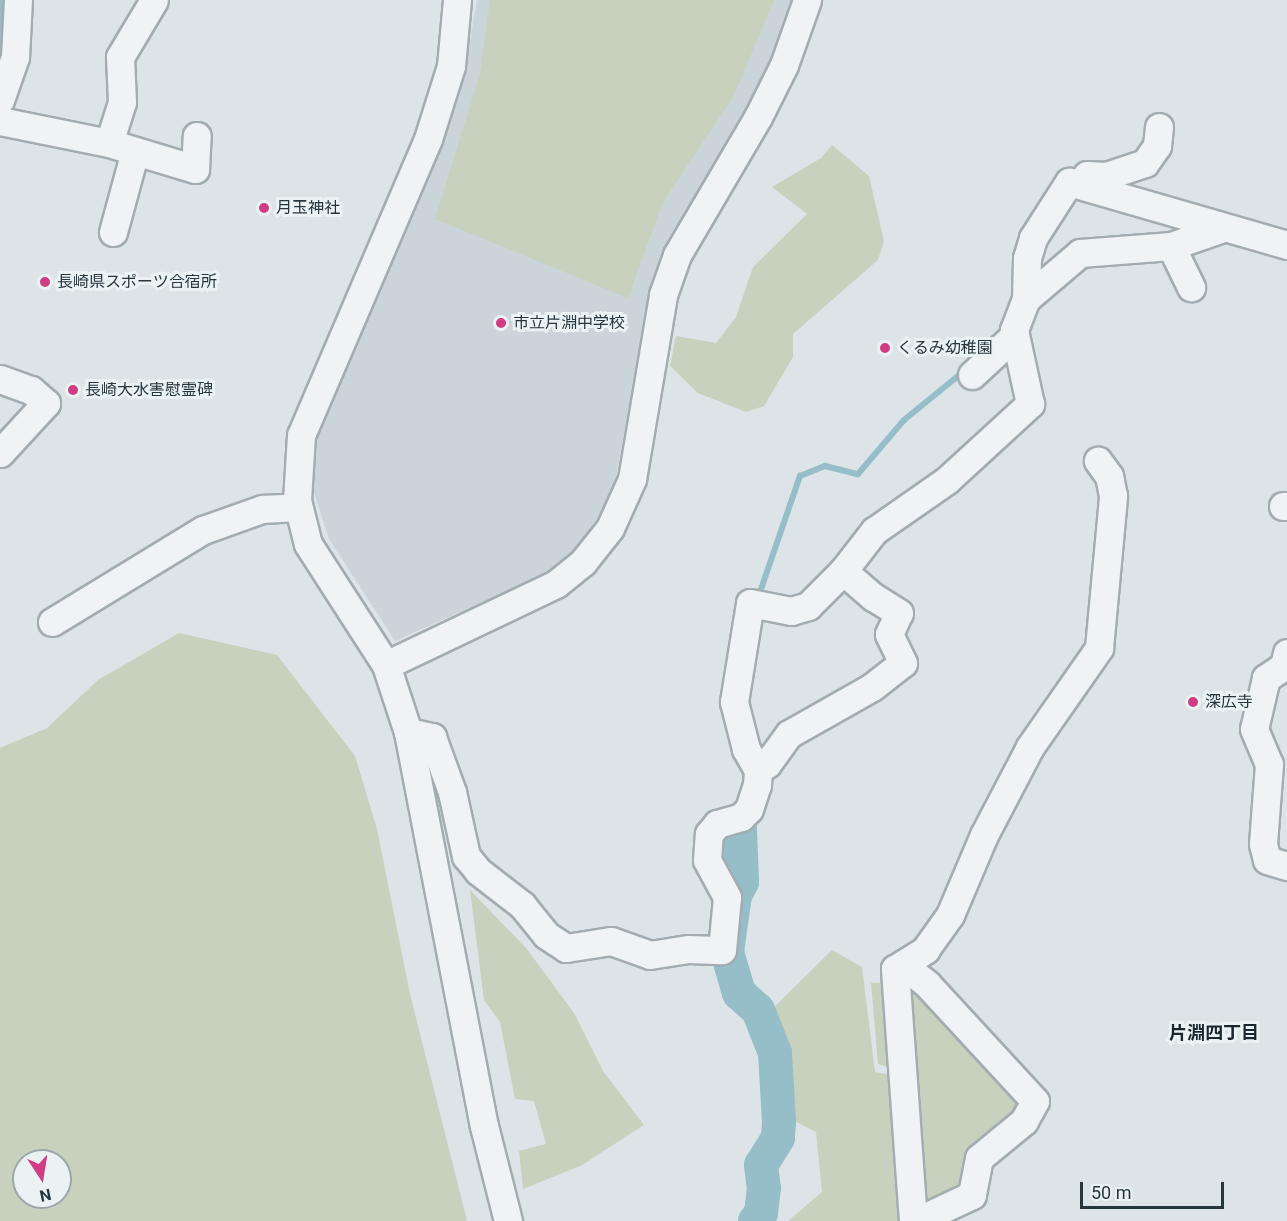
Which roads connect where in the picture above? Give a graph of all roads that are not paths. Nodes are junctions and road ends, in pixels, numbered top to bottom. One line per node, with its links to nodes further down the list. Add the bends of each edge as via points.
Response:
1 (18, 0): 5 (street, via 15,57)
2 (154, 0): 9 (street, via 120,57 122,102)
3 (456, 0): 23 (street, via 451,66 428,140 301,435)
4 (807, 0): 27 (street, via 784,65 758,117 677,255 663,295 632,479 610,528 583,562 556,584)
5 (0, 100)
6 (0, 122): 9 (street)
7 (1159, 127): 11 (street, via 1157,146 1145,163 1106,176 1087,175)
8 (197, 136): 10 (street, via 195,169)
9 (109, 143): 10 (street)
10 (135, 151): 13 (street)
11 (1081, 182): 12 (street, via 1117,197); 17 (street, via 1069,182 1033,238 1027,258)
12 (1223, 228): 14 (street); 15 (street)
13 (113, 232)
14 (1287, 245)
15 (1171, 246): 16 (street); 17 (street, via 1080,253)
16 (1191, 287)
17 (1026, 299): 18 (street)
18 (1014, 336): 19 (street); 24 (street, via 1030,404 947,480 874,531)
19 (972, 375)
20 (0, 379): 21 (street, via 31,390 46,403)
21 (0, 453)
22 (1098, 461): 31 (street, via 1109,476 1113,496 1099,648 1025,755 950,915 925,950)
23 (298, 507): 25 (street, via 262,509 203,530); 27 (street, via 308,544)
24 (843, 571): 29 (street, via 808,606 791,611 750,603 734,702 746,749); 29 (street, via 899,613 889,634 903,663 872,687 789,734)
25 (52, 622)
26 (1287, 653): 30 (street, via 1284,666 1266,678 1254,729 1269,764 1263,844 1267,860)
27 (386, 665): 28 (street)
28 (408, 732): 29 (street, via 432,737 452,792 466,856 478,871 522,905 546,935 566,948 611,942 650,955 689,948 722,950 727,897 706,860 709,834 717,824 741,817 749,809); 32 (street, via 484,1126)
29 (758, 770)
30 (1287, 866)
31 (903, 965): 33 (street, via 895,969); 33 (street, via 927,984 1035,1101 1024,1121 979,1158 972,1195)
32 (508, 1221)
33 (915, 1221)

